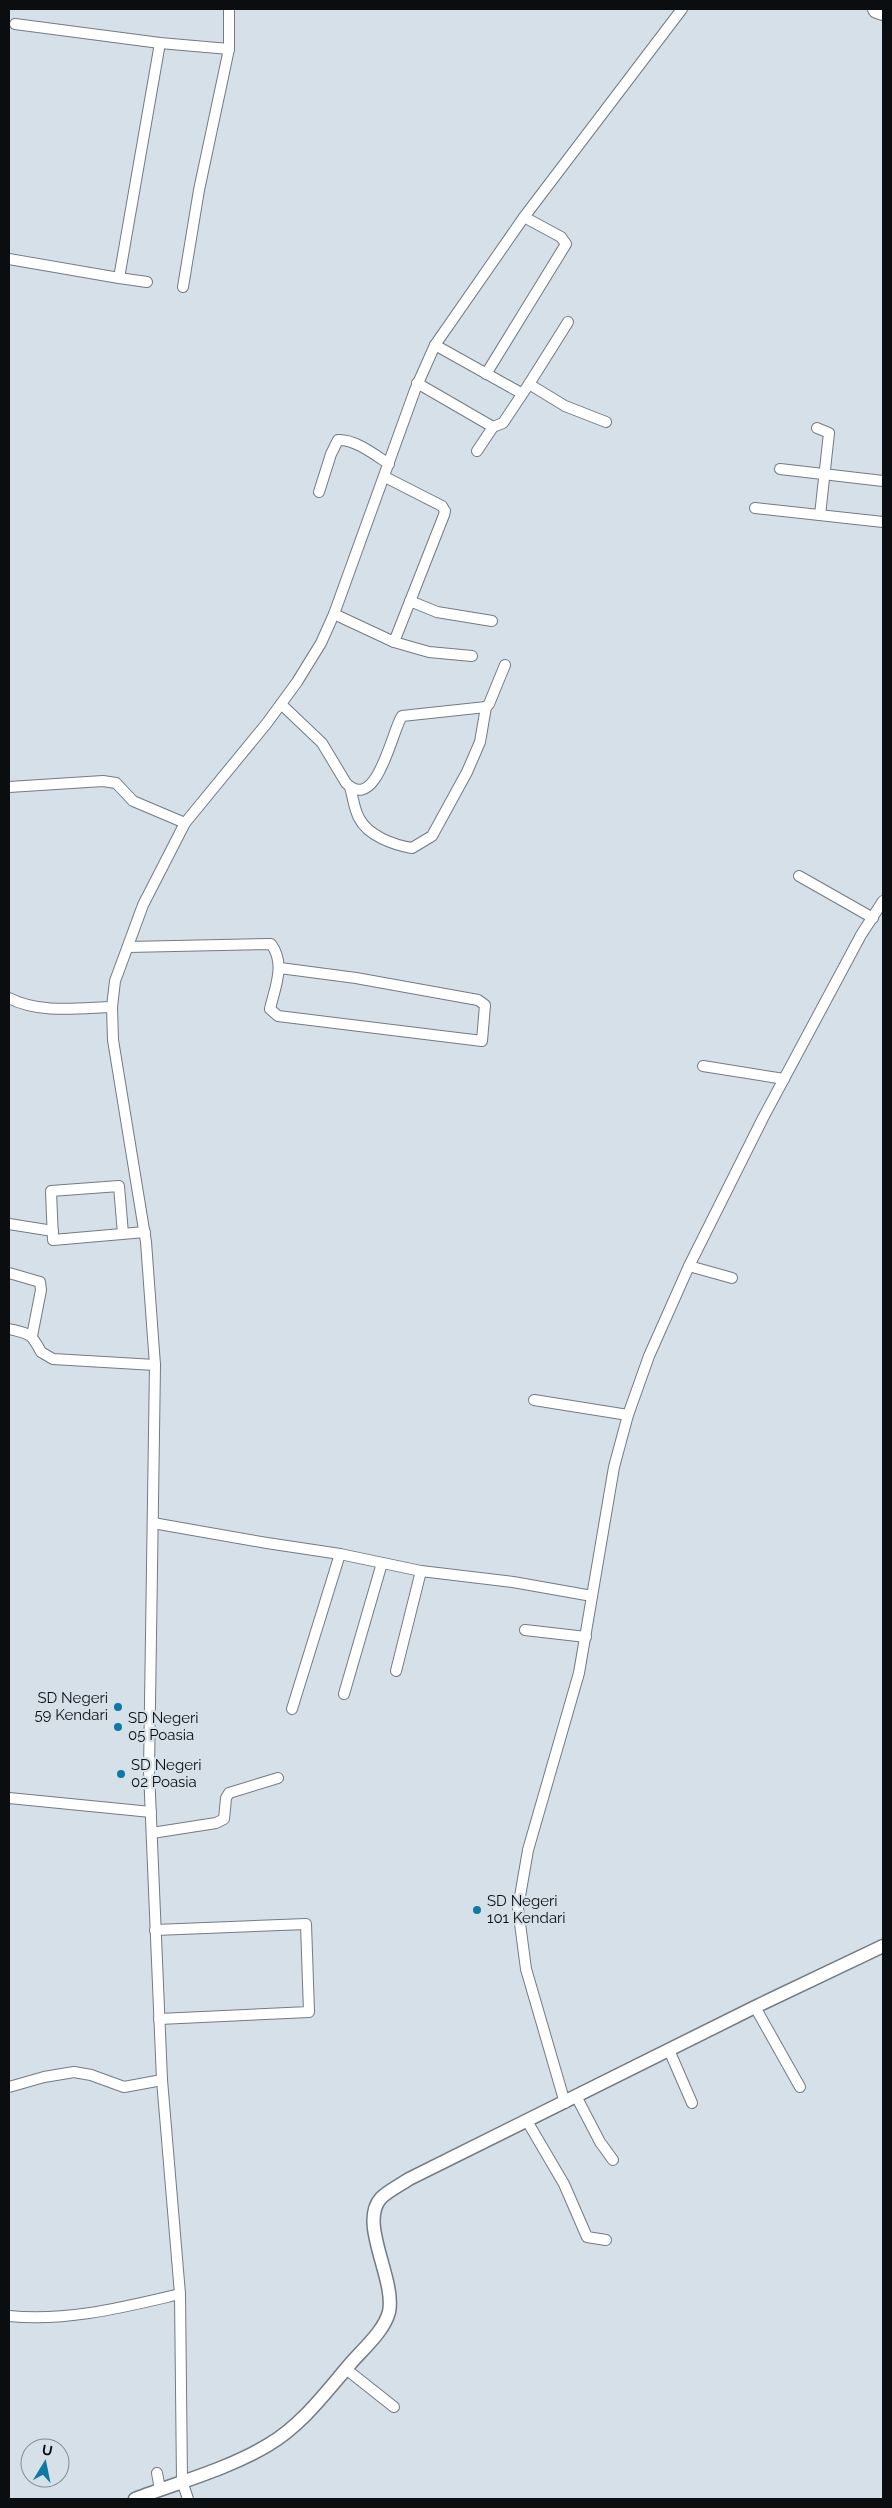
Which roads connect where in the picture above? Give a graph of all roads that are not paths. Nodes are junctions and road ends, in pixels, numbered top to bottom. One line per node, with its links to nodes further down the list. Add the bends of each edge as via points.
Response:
1 (229, 9): 7 (street)
2 (682, 9): 8 (street)
3 (877, 9): 4 (highway)
4 (883, 11)
5 (15, 24): 6 (street)
6 (160, 43): 7 (street); 10 (street)
7 (229, 49): 12 (street, via 199,190)
8 (524, 217): 14 (street); 15 (street, via 562,237 566,244)
9 (9, 259): 10 (street)
10 (119, 278): 11 (street)
11 (148, 282)
12 (183, 287)
13 (568, 322): 17 (street)
14 (435, 345): 15 (street); 16 (street)
15 (486, 374): 18 (street)
16 (417, 383): 20 (street); 23 (street)
17 (529, 384): 18 (street); 19 (street, via 565,406)
18 (521, 393): 20 (street, via 503,423)
19 (606, 422)
20 (493, 427): 22 (street)
21 (817, 428): 25 (street, via 828,433)
22 (477, 451)
23 (389, 464): 26 (street); 28 (street, via 370,452 338,440)
24 (780, 469): 25 (street)
25 (824, 474): 27 (street); 30 (street)
26 (384, 477): 32 (street, via 433,501 446,512); 33 (street)
27 (883, 481)
28 (319, 492)
29 (755, 508): 30 (street)
30 (820, 515): 31 (street)
31 (883, 522)
32 (410, 601): 34 (street, via 437,612); 35 (street)
33 (334, 614): 35 (street); 38 (street, via 321,643)
34 (492, 621)
35 (394, 642): 36 (street, via 429,652)
36 (472, 656)
37 (505, 665): 39 (street)
38 (281, 704): 41 (street, via 322,744 337,772); 42 (street)
39 (486, 707): 41 (street, via 402,716 384,764 372,784 361,789); 41 (street, via 480,742 467,772 432,836 412,848 380,838 359,819)
40 (9, 787): 42 (street, via 116,783 134,801)
41 (350, 787)
42 (185, 823): 46 (street, via 143,905)
43 (799, 876): 45 (street)
44 (883, 901): 45 (street)
45 (873, 918): 51 (street)
46 (128, 947): 47 (street, via 271,944 277,952); 49 (street, via 115,981)
47 (280, 968): 47 (street, via 270,1009 278,1016 482,1041 485,1005 478,1000)
48 (9, 998): 49 (street, via 50,1008)
49 (112, 1007): 54 (street, via 113,1040)
50 (703, 1066): 51 (street)
51 (784, 1079): 56 (street)
52 (9, 1224): 53 (street)
53 (53, 1231): 55 (street, via 53,1240); 55 (street, via 50,1191 119,1186)
54 (145, 1232): 55 (street); 61 (street)
55 (123, 1234)
56 (689, 1266): 58 (street); 63 (street, via 649,1356)
57 (9, 1274): 60 (street, via 40,1282)
58 (732, 1278)
59 (9, 1329): 60 (street)
60 (32, 1336): 61 (street, via 41,1352 53,1359)
61 (155, 1365): 64 (street)
62 (534, 1400): 63 (street)
63 (628, 1415): 68 (street, via 614,1467)
64 (153, 1523): 65 (street); 76 (street)
65 (340, 1554): 66 (street); 73 (street)
66 (382, 1563): 67 (street); 72 (street)
67 (421, 1571): 68 (street, via 514,1582); 71 (street)
68 (592, 1596): 70 (street)
69 (525, 1630): 70 (street)
70 (586, 1638): 86 (street, via 553,1769 528,1850 518,1908 526,1969)
71 (396, 1671)
72 (344, 1694)
73 (292, 1709)
74 (278, 1778): 77 (street, via 229,1793 224,1819 216,1823)
75 (9, 1798): 76 (street)
76 (151, 1812): 77 (street)
77 (152, 1833): 78 (street)
78 (155, 1930): 81 (street); 81 (street, via 306,1924 309,2012)
79 (883, 1946): 80 (street)
80 (755, 2006): 82 (street); 85 (street)
81 (159, 2019): 83 (street)
82 (669, 2050): 86 (street); 87 (street)
83 (162, 2080): 84 (street, via 124,2087 74,2072); 91 (street)
84 (9, 2087)
85 (800, 2087)
86 (570, 2100): 88 (street); 89 (street)
87 (692, 2103)
88 (527, 2121): 90 (street, via 564,2184 586,2234 591,2239); 93 (street, via 409,2179 381,2198 374,2209 374,2219 390,2310 382,2327)
89 (613, 2160)
90 (606, 2240)
91 (180, 2294): 92 (street, via 67,2316); 96 (street)
92 (9, 2316)
93 (346, 2369): 94 (street); 96 (street, via 330,2391 268,2445)
94 (394, 2407)
95 (157, 2473): 97 (street)
96 (182, 2481): 97 (street); 99 (street)
97 (160, 2489): 98 (street)
98 (135, 2499)
99 (188, 2499)

